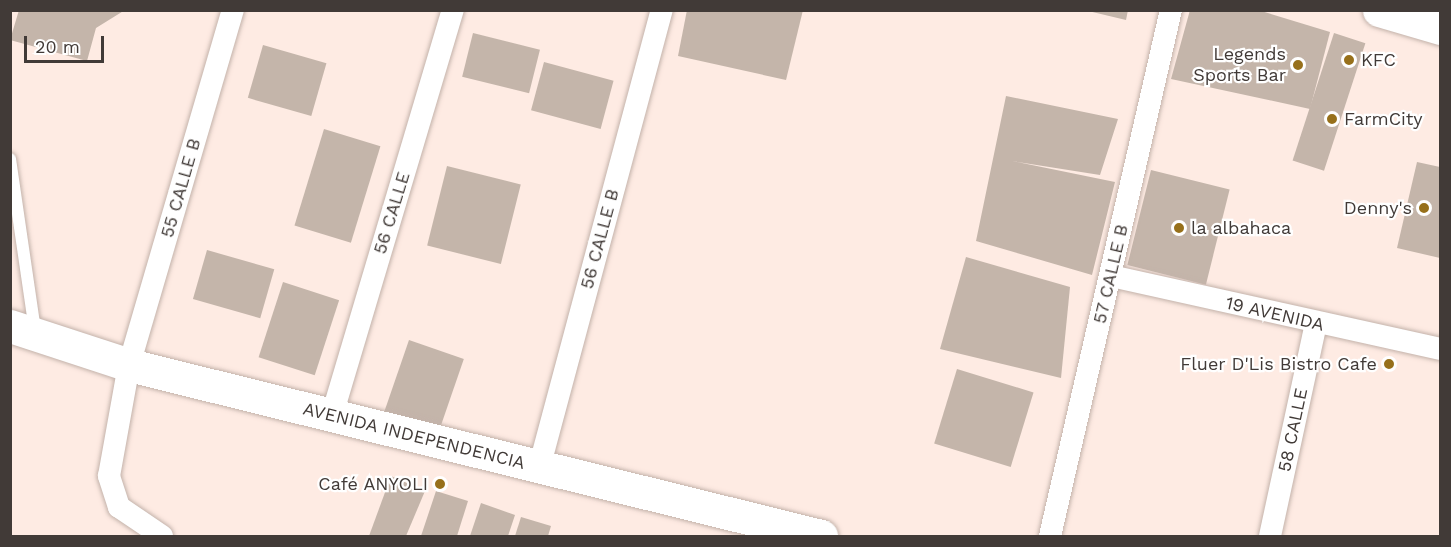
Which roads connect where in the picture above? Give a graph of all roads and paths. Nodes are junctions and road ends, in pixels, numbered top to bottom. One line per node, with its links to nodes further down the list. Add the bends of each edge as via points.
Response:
1 (233, 10): 12 (street, 55 CALLE B)
2 (453, 10): 13 (street, 56 CALLE)
3 (662, 10): 14 (street, 56 CALLE B)
4 (1171, 10): 8 (street, 57 CALLE B)
5 (1379, 10): 6 (street)
6 (1440, 28)
7 (10, 159): 10 (lane)
8 (1111, 276): 9 (street, 19 AVENIDA); 18 (street, 57 CALLE B)
9 (1316, 323): 11 (street, 19 AVENIDA); 19 (street, 58 CALLE)
10 (23, 330): 12 (street, AVENIDA INDEPENDENCIA)
11 (1440, 349)
12 (129, 365): 13 (street, AVENIDA INDEPENDENCIA); 16 (street, 55 CALLE B, via 109,476 119,507)
13 (332, 415): 14 (street, AVENIDA INDEPENDENCIA)
14 (539, 468): 15 (street, AVENIDA INDEPENDENCIA)
15 (778, 531): 17 (street, AVENIDA INDEPENDENCIA)
16 (162, 537)
17 (821, 537)
18 (1050, 537)
19 (1270, 537)

